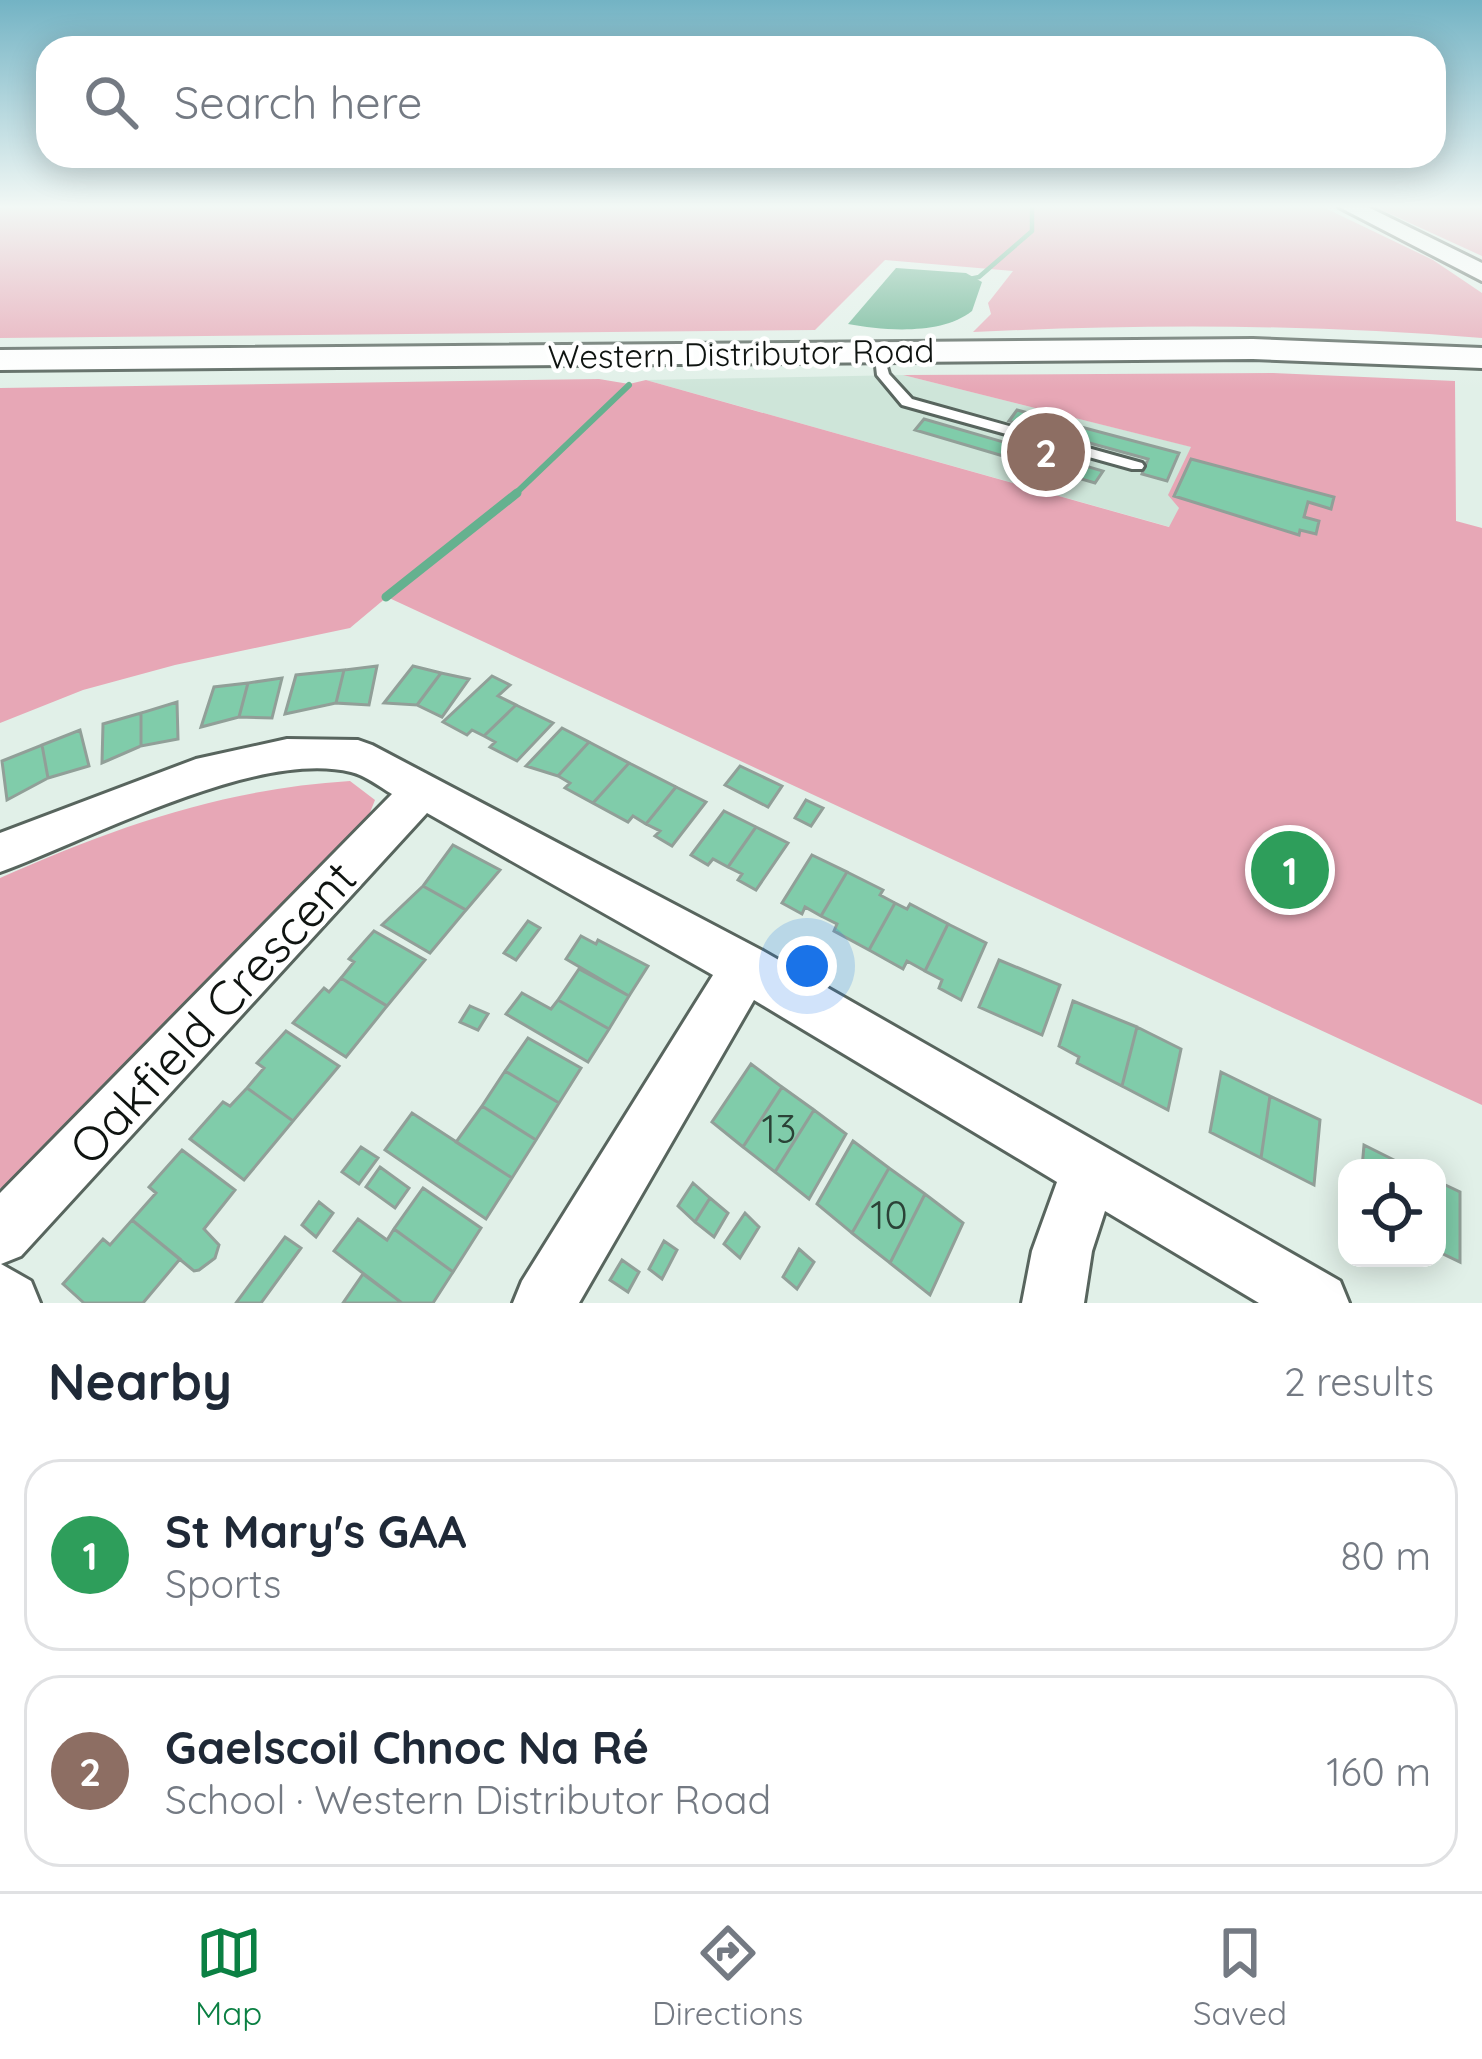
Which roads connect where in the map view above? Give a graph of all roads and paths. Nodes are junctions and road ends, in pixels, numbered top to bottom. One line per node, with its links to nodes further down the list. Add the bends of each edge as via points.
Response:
1 (878, 352): 2 (main road, Western Distributor Road, via 1334,349); 3 (main road, Western Distributor Road); 4 (lane, via 884,375 907,402)
2 (1482, 358)
3 (0, 360)
4 (1137, 466)
5 (423, 789): 6 (street, via 358,756 287,755 196,775); 7 (street); 9 (street, Oakfield Crescent)
6 (0, 853)
7 (746, 967): 8 (street); 12 (street)
8 (1090, 1170): 13 (street); 14 (street)
9 (0, 1235)
10 (0, 1295): 11 (street)
11 (9, 1303)
12 (544, 1303)
13 (1053, 1303)
14 (1318, 1303)

